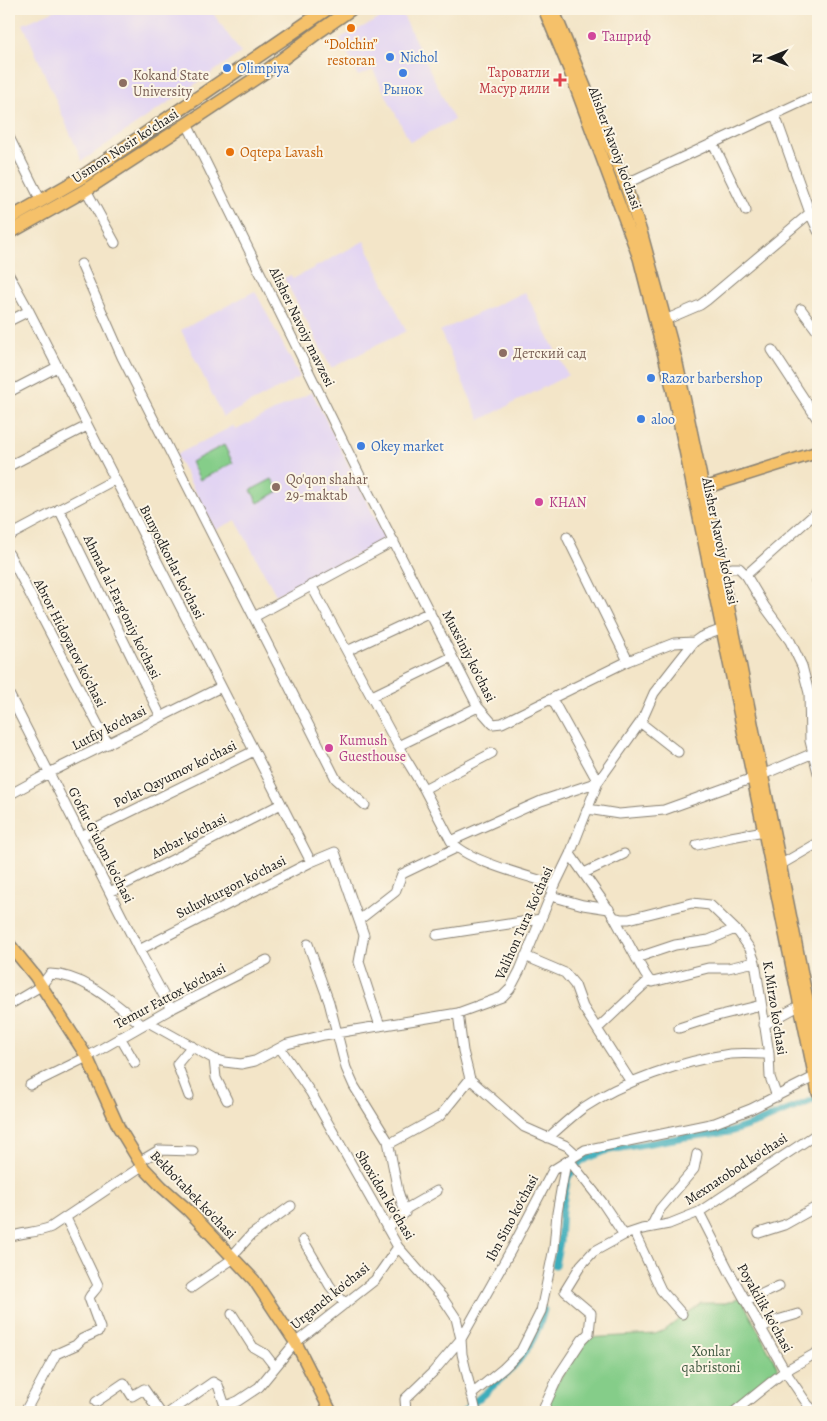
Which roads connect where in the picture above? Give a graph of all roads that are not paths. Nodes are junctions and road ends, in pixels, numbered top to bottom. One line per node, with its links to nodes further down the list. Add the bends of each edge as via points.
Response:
1 (327, 9): 12 (highway, via 79,179)
2 (351, 9): 7 (highway, Usmon Nosir ko'chasi)
3 (544, 9): 34 (main road, Alisher Navoiy ko'chasi, via 639,258)
4 (554, 9): 10 (main road, Alisher Navoiy ko'chasi)
5 (818, 96): 6 (street)
6 (775, 115): 9 (street); 14 (street)
7 (187, 124): 11 (highway, Usmon Nosir ko'chasi); 39 (street, Alisher Navoiy mavzesi)
8 (9, 137): 12 (street)
9 (713, 144): 10 (street); 13 (street)
10 (625, 184): 23 (main road, Alisher Navoiy ko'chasi)
11 (86, 190): 17 (highway, Usmon Nosir ko'chasi); 18 (street)
12 (41, 201): 15 (highway)
13 (746, 211)
14 (810, 214): 16 (street); 23 (street, via 707,300)
15 (9, 219)
16 (818, 231)
17 (9, 233)
18 (115, 243)
19 (81, 264): 45 (street, via 122,357)
20 (9, 275): 22 (street, Bunyodkorlar ko'chasi)
21 (801, 309): 25 (street)
22 (29, 310): 24 (street); 27 (street, Bunyodkorlar ko'chasi)
23 (665, 320): 34 (main road, Alisher Navoiy ko'chasi, via 676,359)
24 (9, 321)
25 (818, 332)
26 (772, 350): 29 (street)
27 (57, 367): 28 (street); 30 (street, Bunyodkorlar ko'chasi)
28 (9, 392)
29 (818, 419)
30 (87, 426): 32 (street); 33 (street, Bunyodkorlar ko'chasi)
31 (818, 452): 34 (main road)
32 (9, 466)
33 (114, 480): 35 (street); 51 (street, Bunyodkorlar ko'chasi)
34 (699, 489): 41 (main road, Alisher Navoiy ko'chasi); 46 (main road, Alisher Navoiy ko'chasi)
35 (59, 509): 37 (street); 57 (street, Ahmad al-Farg'oniy ko'chasi)
36 (818, 511): 42 (street)
37 (9, 536)
38 (567, 537): 50 (street)
39 (394, 541): 43 (street); 44 (street, Muxsiniy ko'chasi)
40 (9, 554): 59 (street, Abror Hidoyatov ko'chasi)
41 (720, 571): 42 (street, via 739,568); 67 (main road, Alisher Navoiy ko'chasi)
42 (746, 575): 52 (street, via 790,640)
43 (311, 585): 45 (street); 48 (street)
44 (430, 612): 48 (street); 49 (street, Muxsiniy ko'chasi)
45 (254, 617): 72 (street, via 336,779)
46 (723, 629): 47 (street, Valihon Tura Ko'chasi); 67 (main road, Alisher Navoiy ko'chasi)
47 (694, 642): 50 (street, Muxsiniy ko'chasi, via 674,643); 58 (street, Valihon Tura Ko'chasi, via 654,693)
48 (347, 651): 54 (street)
49 (452, 657): 54 (street); 56 (street, Muxsiniy ko'chasi)
50 (628, 661): 55 (street, Muxsiniy ko'chasi)
51 (221, 688): 57 (street, Lutfiy ko'chasi); 61 (street, Bunyodkorlar ko'chasi)
52 (814, 692): 64 (street, via 810,741)
53 (9, 694): 66 (street, G'ofur G'ulom ko'chasi)
54 (372, 696): 60 (street)
55 (552, 699): 56 (street, Muxsiniy ko'chasi, via 502,723 493,724); 68 (street)
56 (478, 707): 60 (street)
57 (161, 718): 59 (street, Lutfiy ko'chasi)
58 (641, 722): 62 (street); 68 (street, Valihon Tura Ko'chasi)
59 (108, 744): 66 (street, Lutfiy ko'chasi)
60 (398, 746): 69 (street)
61 (254, 751): 71 (street, Bunyodkorlar ko'chasi); 75 (street, Po'lat Qayumov ko'chasi)
62 (678, 752)
63 (492, 753): 69 (street)
64 (815, 753): 65 (street); 67 (street)
65 (818, 773)
66 (49, 774): 70 (street, Lutfiy ko'chasi); 75 (street, G'ofur G'ulom ko'chasi)
67 (758, 776): 73 (street, via 664,810 619,814); 74 (main road, Alisher Navoiy ko'chasi); 82 (main road, Alisher Navoiy ko'chasi)
68 (598, 782): 73 (street, Valihon Tura Ko'chasi); 77 (street, via 541,801)
69 (424, 790): 77 (street)
70 (9, 795)
71 (281, 804): 81 (street, Bunyodkorlar ko'chasi); 85 (street, Anbar ko'chasi)
72 (365, 805)
73 (588, 809): 79 (street, Valihon Tura Ko'chasi)
74 (764, 831): 78 (street); 103 (main road, Alisher Navoiy ko'chasi)
75 (81, 836): 85 (street, G'ofur G'ulom ko'chasi)
76 (818, 843): 82 (street)
77 (454, 845): 84 (street, via 472,857); 89 (street, via 402,874 394,892)
78 (697, 845)
79 (570, 854): 83 (street); 84 (street, Valihon Tura Ko'chasi)
80 (624, 854): 83 (street)
81 (311, 862): 89 (street, Suluvkurgon ko'chasi, via 335,852); 94 (street, Suluvkurgon ko'chasi)
82 (780, 865): 118 (main road, Alisher Navoiy ko'chasi)
83 (584, 873): 87 (street)
84 (555, 885): 86 (street, Valihon Tura Ko'chasi)
85 (110, 892): 94 (street, G'ofur G'ulom ko'chasi)
86 (551, 896): 87 (street); 88 (street, Valihon Tura Ko'chasi)
87 (612, 913): 90 (street, K.Mirzo ko'chasi, via 621,919 629,919 702,903 710,905); 96 (street)
88 (540, 919): 91 (street); 95 (street, Valihon Tura Ko'chasi)
89 (359, 920): 108 (street, via 364,934 359,962)
90 (735, 929): 96 (street, via 709,940 676,945); 98 (street, K.Mirzo ko'chasi, via 750,948)
91 (437, 935)
92 (9, 944): 100 (main road, Bekbo'tabek ko'chasi)
93 (308, 944): 111 (street, via 329,1002)
94 (139, 950): 104 (street, G'ofur G'ulom ko'chasi)
95 (525, 956): 105 (street, Valihon Tura Ko'chasi, via 510,989 502,997); 110 (street, via 565,973 576,986 583,1007)
96 (636, 958): 99 (street)
97 (267, 960): 104 (street, Temur Fattox ko'chasi)
98 (755, 962): 99 (street, via 728,968 708,968 658,982); 102 (street, K.Mirzo ko'chasi)
99 (649, 980): 110 (street)
100 (41, 986): 101 (street); 106 (street, Valihon Tura Ko'chasi, via 50,974 71,978); 116 (main road, Bekbo'tabek ko'chasi)
101 (9, 1004)
102 (761, 1005): 107 (street, K.Mirzo ko'chasi); 109 (street)
103 (800, 1006): 107 (street); 118 (main road, Alisher Navoiy ko'chasi)
104 (171, 1009): 106 (street, Temur Fattox ko'chasi)
105 (458, 1013): 108 (street, Valihon Tura Ko'chasi); 120 (street)
106 (145, 1023): 112 (street, Temur Fattox ko'chasi); 113 (street, Valihon Tura Ko'chasi)
107 (764, 1025): 115 (street, K.Mirzo ko'chasi)
108 (380, 1026): 111 (street, Valihon Tura Ko'chasi)
109 (679, 1028)
110 (597, 1029): 121 (street)
111 (336, 1033): 114 (street, Valihon Tura Ko'chasi); 129 (street, via 354,1086)
112 (120, 1037): 116 (street, Temur Fattox ko'chasi); 119 (street)
113 (192, 1046): 117 (street, Valihon Tura Ko'chasi); 124 (street, via 177,1064)
114 (280, 1048): 117 (street, Valihon Tura Ko'chasi, via 241,1064); 142 (street, Shoxidon ko'chasi, via 311,1093)
115 (769, 1054): 121 (street, via 732,1054 701,1060); 125 (street, K.Mirzo ko'chasi, via 770,1077)
116 (87, 1057): 123 (street, Temur Fattox ko'chasi); 134 (main road, Bekbo'tabek ko'chasi, via 119,1128)
117 (214, 1059): 126 (street, via 216,1078)
118 (816, 1059): 122 (main road, Alisher Navoiy ko'chasi)
119 (135, 1063)
120 (470, 1079): 128 (street, via 524,1127); 129 (street, via 440,1116)
121 (631, 1082): 128 (street, via 583,1108)
122 (817, 1083): 125 (street, Ibn Sino ko‘chasi)
123 (30, 1085)
124 (189, 1096)
125 (777, 1096): 132 (street, Ibn Sino ko‘chasi, via 715,1123 585,1150)
126 (227, 1100)
127 (818, 1133): 139 (street, Mexnatobod ko'chasi)
128 (548, 1138): 132 (street, via 567,1146)
129 (389, 1144): 138 (street)
130 (192, 1151): 134 (street, via 159,1150)
131 (697, 1154): 141 (street, via 694,1169 660,1209)
132 (577, 1155): 133 (street, Ibn Sino ko‘chasi)
133 (568, 1161): 145 (street, via 602,1202); 158 (street, Ibn Sino ko‘chasi, via 553,1170); 163 (street, via 541,1311 521,1351)
134 (141, 1164): 140 (street); 149 (main road, Bekbo'tabek ko'chasi)
135 (437, 1191): 138 (street)
136 (291, 1206): 149 (street, via 251,1235)
137 (818, 1206): 144 (street, via 784,1225)
138 (404, 1210): 142 (street, via 405,1213)
139 (699, 1212): 141 (street, Mexnatobod ko'chasi, via 669,1224); 152 (street, Poyakilik ko'chasi)
140 (66, 1218): 146 (street, via 43,1230); 167 (street, via 98,1286 90,1298 100,1328 96,1334 82,1338 76,1345 56,1354)
141 (651, 1227): 143 (street, Mexnatobod ko'chasi)
142 (387, 1228): 148 (street, Shoxidon ko'chasi)
143 (634, 1232): 145 (street, Mexnatobod ko'chasi); 155 (street, via 661,1290)
144 (759, 1233)
145 (624, 1236): 172 (street, Mexnatobod ko'chasi, via 593,1252 565,1291 591,1313 589,1332 560,1375)
146 (9, 1238)
147 (303, 1240): 153 (street, via 330,1286)
148 (398, 1247): 153 (street, Urganch ko'chasi, via 375,1280); 158 (street, Shoxidon ko'chasi, via 442,1297 456,1318)
149 (233, 1257): 151 (street); 159 (main road, Bekbo'tabek ko'chasi, via 254,1280)
150 (779, 1286): 152 (street)
151 (191, 1288)
152 (747, 1301): 157 (street, Poyakilik ko'chasi)
153 (345, 1304): 159 (street, Urganch ko'chasi)
154 (232, 1314): 161 (street, via 253,1347 265,1354)
155 (682, 1314)
156 (798, 1314): 157 (street)
157 (761, 1328): 162 (street, Poyakilik ko'chasi)
158 (461, 1339): 163 (street, Shoxidon ko'chasi); 171 (street, Ibn Sino ko‘chasi, via 405,1399)
159 (296, 1342): 161 (street, Urganch ko'chasi); 170 (main road, Bekbo'tabek ko'chasi)
160 (818, 1352): 162 (street)
161 (276, 1367): 165 (street, Urganch ko'chasi, via 259,1387)
162 (785, 1371): 173 (street); 174 (street, Poyakilik ko'chasi)
163 (472, 1395): 166 (street, Shoxidon ko'chasi)
164 (96, 1402): 168 (street, via 124,1383 132,1396 144,1389)
165 (226, 1409): 169 (street, via 218,1385 213,1382)
166 (476, 1410)
167 (27, 1412)
168 (160, 1412)
169 (170, 1412)
170 (331, 1412)
171 (406, 1412)
172 (542, 1412)
173 (734, 1412)
174 (815, 1412)

